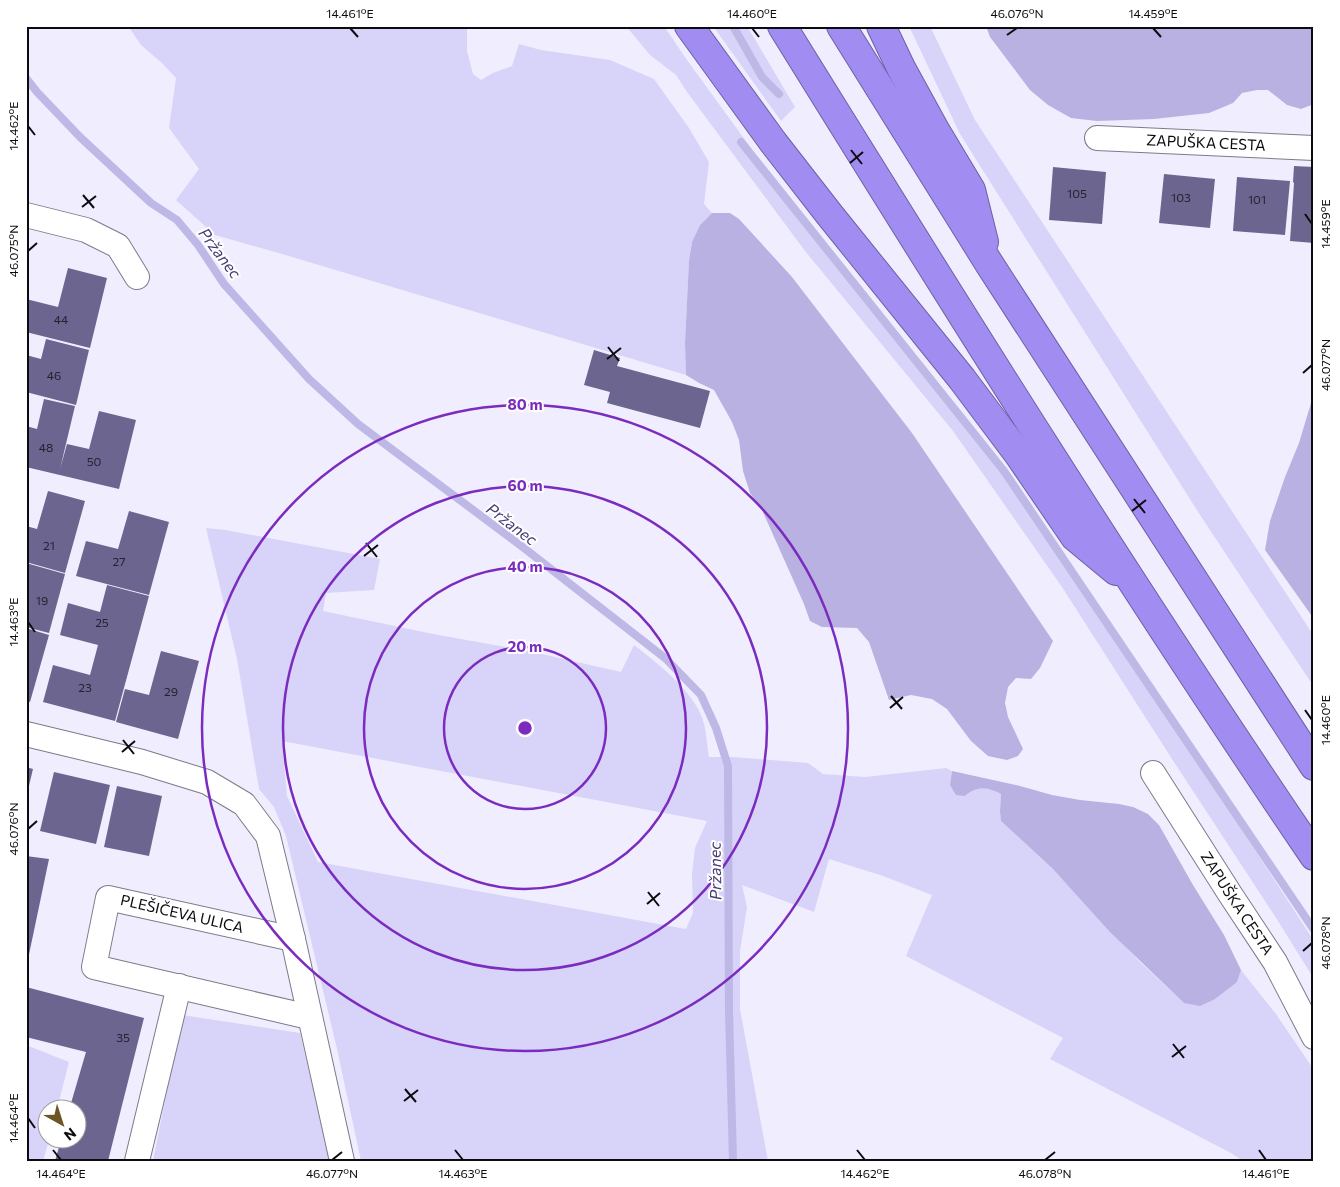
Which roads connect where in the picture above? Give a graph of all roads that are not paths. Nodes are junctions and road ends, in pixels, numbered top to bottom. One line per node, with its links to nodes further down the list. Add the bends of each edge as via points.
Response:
1 (689, 26): 10 (highway, via 773,142 962,379 1076,537)
2 (782, 26): 10 (highway, via 1058,467)
3 (841, 26): 8 (highway)
4 (880, 26): 8 (highway, via 971,190)
5 (1097, 138): 6 (street, ZAPUŠKA CESTA)
6 (1314, 148)
7 (26, 216): 9 (street, via 86,230 118,246)
8 (990, 265): 12 (highway)
9 (136, 277)
10 (1139, 590): 14 (highway)
11 (26, 734): 15 (street, via 142,762 207,782 244,804 268,836)
12 (1314, 766)
13 (1153, 773): 18 (street, ZAPUŠKA CESTA, via 1275,962)
14 (1314, 856)
15 (293, 939): 16 (street, PLEŠIČEVA ULICA, via 108,898 94,967); 17 (street)
16 (179, 986): 17 (street, PLEŠIČEVA ULICA); 19 (street)
17 (309, 1017): 20 (street)
18 (1314, 1037)
19 (137, 1161)
20 (342, 1161)

